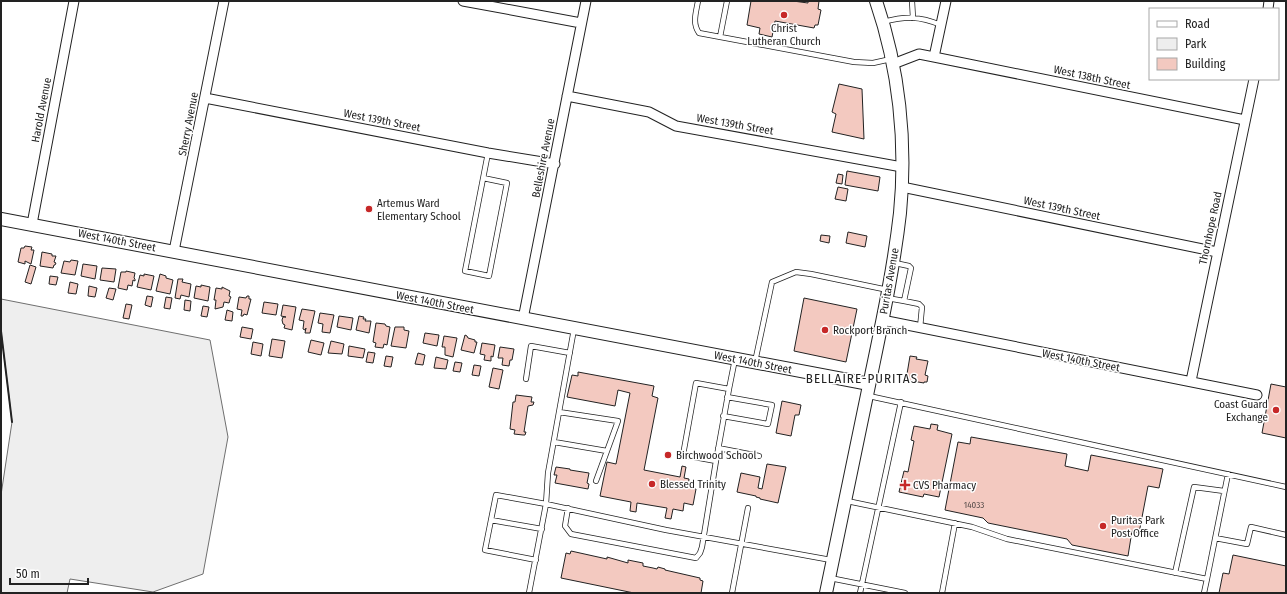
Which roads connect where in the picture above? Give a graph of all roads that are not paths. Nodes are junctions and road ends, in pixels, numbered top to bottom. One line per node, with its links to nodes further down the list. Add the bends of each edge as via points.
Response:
1 (74, 1): 27 (street, Harold Avenue)
2 (224, 1): 19 (street, Sherry Avenue)
3 (463, 1): 12 (street)
4 (586, 1): 12 (street, Belleshire Avenue)
5 (698, 1): 14 (lane, via 695,28 699,33)
6 (727, 1): 14 (lane)
7 (876, 1): 11 (street, Puritas Avenue)
8 (912, 1): 10 (lane)
9 (946, 1): 13 (street)
10 (913, 18): 11 (lane); 13 (lane, via 922,18)
11 (883, 22): 16 (street, Puritas Avenue)
12 (581, 23): 18 (street, Belleshire Avenue)
13 (941, 25): 15 (street)
14 (720, 37): 16 (lane, via 854,62)
15 (934, 57): 16 (street, via 919,54); 20 (street, West 138th Street)
16 (893, 62): 23 (street, Puritas Avenue)
17 (1254, 80): 20 (street, Thornhope Road)
18 (566, 96): 22 (street, Belleshire Avenue); 23 (street, West 139th Street, via 649,112 676,126)
19 (205, 98): 21 (street, West 139th Street); 28 (street, Sherry Avenue)
20 (1245, 120): 29 (street, Thornhope Road)
21 (488, 153): 22 (street, West 139th Street); 24 (lane)
22 (554, 164): 33 (street, Belleshire Avenue)
23 (902, 167): 25 (street, Puritas Avenue)
24 (483, 178): 24 (lane, via 465,271 489,276 507,183)
25 (902, 187): 29 (street, West 139th Street); 30 (street, Puritas Avenue)
26 (1, 219): 27 (street, West 140th Street)
27 (32, 224): 28 (street, West 140th Street)
28 (174, 251): 33 (street, West 140th Street)
29 (1218, 252): 41 (street, Thornhope Road)
30 (893, 263): 31 (street, Puritas Avenue); 32 (lane, via 911,268)
31 (887, 294): 32 (lane); 34 (street, Puritas Avenue); 39 (lane, via 796,272 772,282)
32 (904, 301): 36 (lane, via 922,307)
33 (523, 319): 35 (street, West 140th Street)
34 (882, 320): 36 (street, West 140th Street); 43 (street, Puritas Avenue)
35 (574, 328): 37 (lane); 38 (street, West 140th Street)
36 (920, 328): 41 (street, West 140th Street)
37 (570, 353): 40 (lane, via 531,346); 47 (lane)
38 (735, 359): 39 (street, West 140th Street); 42 (lane)
39 (755, 363): 43 (street, West 140th Street)
40 (526, 379)
41 (1191, 381): 44 (street, West 140th Street)
42 (729, 388): 45 (lane); 53 (lane, via 696,383 683,455)
43 (868, 390): 46 (lane); 58 (street, Puritas Avenue)
44 (1257, 395)
45 (727, 397): 48 (lane); 48 (lane, via 772,405 768,424)
46 (901, 402): 54 (lane); 62 (lane)
47 (559, 412): 49 (lane); 51 (lane, via 618,421)
48 (723, 416): 50 (lane)
49 (554, 442): 51 (lane); 59 (lane)
50 (718, 448): 52 (lane); 53 (lane)
51 (607, 451): 55 (lane)
52 (759, 456)
53 (716, 461): 67 (lane)
54 (1228, 474): 56 (lane); 57 (lane)
55 (596, 481)
56 (1286, 487)
57 (1224, 491): 68 (lane); 72 (lane, via 1194,488)
58 (845, 501): 62 (lane); 71 (street, Puritas Avenue)
59 (546, 504): 60 (lane); 63 (lane, via 496,495); 65 (lane)
60 (568, 508): 67 (lane); 67 (lane, via 565,526 571,534 696,558 700,553)
61 (748, 508): 69 (lane)
62 (879, 508): 64 (lane); 75 (lane)
63 (492, 520): 65 (lane); 70 (lane, via 485,550)
64 (955, 523): 72 (lane, via 1007,539); 81 (lane)
65 (542, 529): 70 (lane)
66 (1286, 535): 68 (lane, via 1251,527 1247,544)
67 (704, 536): 69 (lane)
68 (1215, 538): 74 (lane)
69 (741, 544): 71 (lane); 77 (lane)
70 (536, 560): 76 (lane)
71 (833, 560): 73 (street, Puritas Avenue)
72 (1175, 573): 74 (lane)
73 (829, 578): 75 (lane); 78 (street, Puritas Avenue)
74 (1207, 579): 82 (lane)
75 (862, 585): 79 (lane); 80 (lane)
76 (530, 593)
77 (732, 593)
78 (826, 593)
79 (860, 593)
80 (903, 593)
81 (942, 593)
82 (1204, 593)

